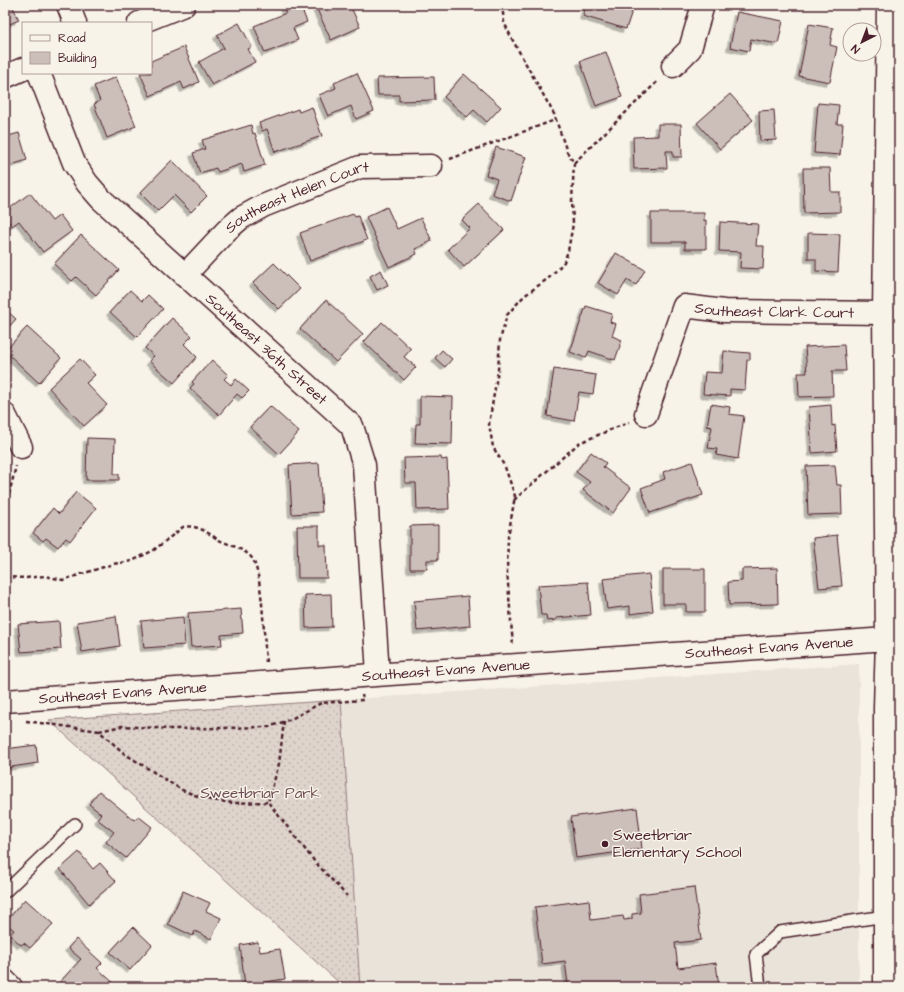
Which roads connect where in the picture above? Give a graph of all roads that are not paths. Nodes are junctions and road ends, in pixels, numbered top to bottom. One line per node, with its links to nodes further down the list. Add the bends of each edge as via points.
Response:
1 (68, 5): 5 (street)
2 (184, 5): 6 (street)
3 (703, 5): 7 (street, via 690,49)
4 (888, 5): 12 (street)
5 (75, 22)
6 (142, 22)
7 (673, 66)
8 (22, 70): 10 (street)
9 (38, 74): 13 (street, Southeast 36th Street, via 74,163 87,183 101,199)
10 (5, 77)
11 (431, 166): 13 (street, Southeast Helen Court, via 360,167 263,206 241,218 227,230)
12 (893, 183): 14 (street)
13 (185, 275): 20 (street, Southeast 36th Street, via 359,423 364,465)
14 (884, 313): 15 (street, Southeast Clark Court, via 724,311 684,306); 17 (street)
15 (646, 414)
16 (5, 415): 18 (street)
17 (891, 439): 19 (street)
18 (21, 447)
19 (887, 639): 20 (street, Southeast Evans Avenue); 23 (street, via 885,707)
20 (370, 674): 21 (street, Southeast Evans Avenue)
21 (5, 701)
22 (76, 824): 24 (lane)
23 (892, 862): 25 (street)
24 (5, 892)
25 (885, 916): 28 (lane, via 780,932 756,954); 29 (street)
26 (5, 980): 27 (street)
27 (12, 987)
28 (760, 987)
29 (885, 987)

